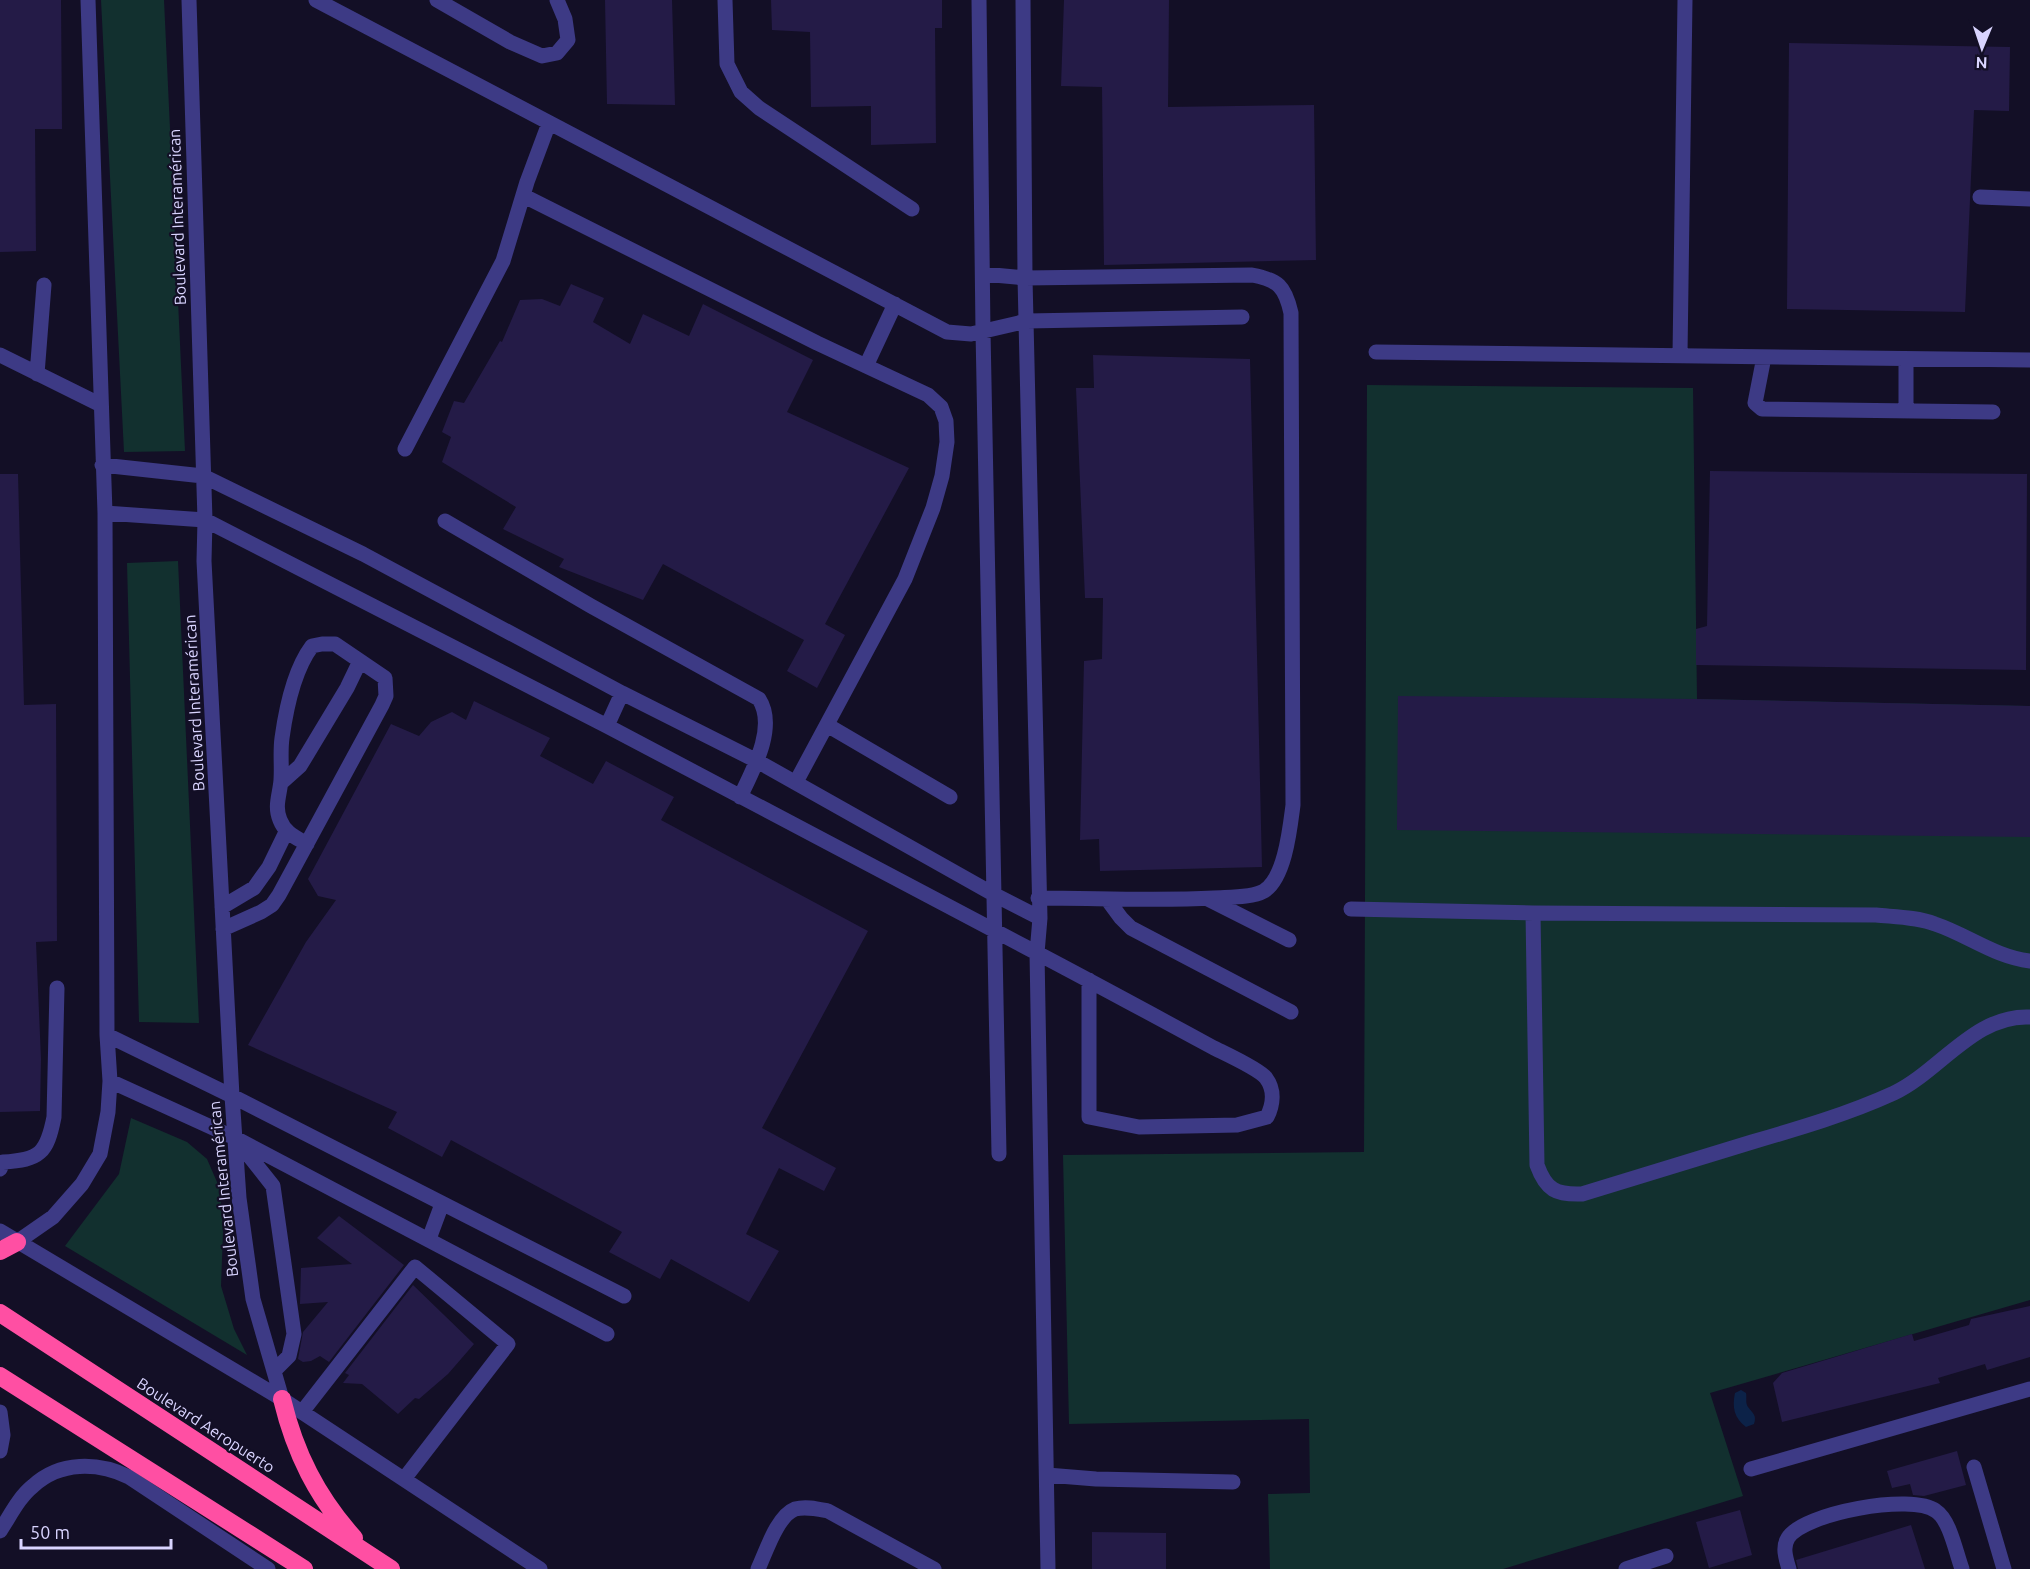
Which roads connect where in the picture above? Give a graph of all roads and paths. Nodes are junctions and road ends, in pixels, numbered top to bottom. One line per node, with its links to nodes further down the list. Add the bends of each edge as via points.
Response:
1 (88, 0): 30 (street)
2 (189, 0): 35 (street, Boulevard Interamérican)
3 (316, 0): 10 (street)
4 (437, 0): 5 (street, via 542,56 557,53 568,40)
5 (557, 0)
6 (725, 0): 14 (street, via 727,64 741,92 759,108)
7 (979, 0): 15 (street)
8 (1023, 0): 16 (street)
9 (1684, 0): 24 (street)
10 (549, 123): 11 (street); 18 (street)
11 (524, 196): 28 (street); 33 (street, via 503,261)
12 (1980, 197): 13 (street)
13 (2030, 199)
14 (912, 209)
15 (983, 274): 16 (street); 21 (street)
16 (1025, 278): 20 (street); 53 (street, via 1252,275 1280,285 1287,297 1291,313 1293,805 1281,864 1264,891 1240,897)
17 (44, 285): 29 (street)
18 (895, 304): 21 (street, via 947,332); 28 (street)
19 (1242, 317): 20 (street)
20 (1027, 321): 21 (street); 51 (street)
21 (983, 331): 50 (street)
22 (1376, 352): 24 (street)
23 (0, 355): 29 (street)
24 (1680, 356): 25 (street)
25 (1764, 357): 26 (street); 31 (street, via 1755,403 1762,409)
26 (1906, 359): 27 (street); 31 (street)
27 (2030, 360)
28 (866, 366): 41 (street, via 928,395 941,407 946,442 933,508 905,579)
29 (37, 374): 30 (street)
30 (101, 405): 34 (street)
31 (1906, 410): 32 (street)
32 (1994, 412)
33 (405, 448)
34 (102, 465): 35 (street); 36 (street)
35 (203, 476): 37 (street, Boulevard Interamérican); 40 (street, via 363,554)
36 (105, 513): 37 (street); 67 (street)
37 (205, 520): 42 (street); 54 (street, Boulevard Interamérican)
38 (445, 521): 43 (street, via 759,699 765,709 766,725)
39 (360, 661): 45 (street, via 300,766); 45 (street, via 334,644 312,646 308,652 287,713); 49 (street, via 385,678 386,696)
40 (622, 693): 42 (street); 43 (street)
41 (826, 725): 44 (street); 47 (street)
42 (607, 726): 46 (street)
43 (757, 761): 44 (street); 46 (street)
44 (796, 782): 50 (street)
45 (281, 783): 48 (street, via 277,812)
46 (740, 797): 59 (street)
47 (950, 797)
48 (286, 832): 49 (street); 54 (street, via 254,888)
49 (307, 844): 58 (street, via 272,905)
50 (994, 895): 57 (street); 59 (street)
51 (1038, 898): 52 (street); 57 (street)
52 (1107, 898): 53 (street); 65 (street, via 1131,928)
53 (1207, 898): 60 (street)
54 (222, 907): 58 (street, Boulevard Interamérican)
55 (1351, 909): 56 (street)
56 (1533, 913): 62 (street, via 1876,915 1917,919 2005,957); 66 (street, via 1537,1165 1541,1177 1554,1192 1582,1194 1835,1117 1916,1081 1994,1023)
57 (1040, 918): 61 (street)
58 (224, 929): 69 (street, Boulevard Interamérican)
59 (996, 932): 61 (street); 71 (street)
60 (1288, 940)
61 (1037, 953): 63 (street); 90 (street)
62 (2030, 961)
63 (1089, 980): 63 (street, via 1265,1077 1272,1092 1267,1117 1237,1125 1139,1127 1089,1117)
64 (57, 988): 72 (street, via 51,1133 38,1156)
65 (1291, 1012)
66 (2030, 1017)
67 (107, 1035): 68 (street); 69 (street)
68 (110, 1081): 70 (street); 76 (street, via 100,1154 82,1184 53,1217)
69 (232, 1096): 70 (street, Boulevard Interamérican); 73 (street)
70 (235, 1138): 75 (street); 81 (street, Boulevard Interamérican, via 253,1299); 81 (street, via 273,1186 294,1334 289,1356)
71 (999, 1154)
72 (1, 1163)
73 (442, 1204): 75 (street); 78 (street)
74 (0, 1231): 76 (street)
75 (429, 1239): 80 (street)
76 (17, 1242): 77 (highway); 84 (street)
77 (0, 1251)
78 (624, 1296)
79 (0, 1313): 95 (highway, Boulevard Aeropuerto)
80 (607, 1334)
81 (274, 1371): 84 (street, Boulevard Interamérican)
82 (0, 1376): 97 (highway)
83 (2030, 1389): 89 (street)
84 (282, 1399): 86 (street); 95 (highway, via 297,1451 322,1498 358,1542)
85 (0, 1412): 87 (street)
86 (302, 1412): 91 (street); 91 (street, via 415,1267 508,1344)
87 (0, 1451)
88 (1974, 1467): 105 (street)
89 (1751, 1469)
90 (1047, 1475): 92 (street); 101 (street)
91 (404, 1479): 98 (street)
92 (1233, 1482)
93 (0, 1531): 96 (street, via 27,1491 47,1476 76,1466 104,1467 129,1477)
94 (1666, 1556): 102 (street)
95 (385, 1565)
96 (268, 1569)
97 (304, 1569)
98 (540, 1569)
99 (758, 1569): 100 (street, via 779,1524 797,1509 811,1508 828,1511)
100 (934, 1569)
101 (1048, 1569)
102 (1626, 1569)
103 (1789, 1569): 104 (street, via 1784,1549 1795,1530 1855,1510 1901,1503 1935,1510 1944,1519)
104 (1962, 1569)
105 (2004, 1569)

